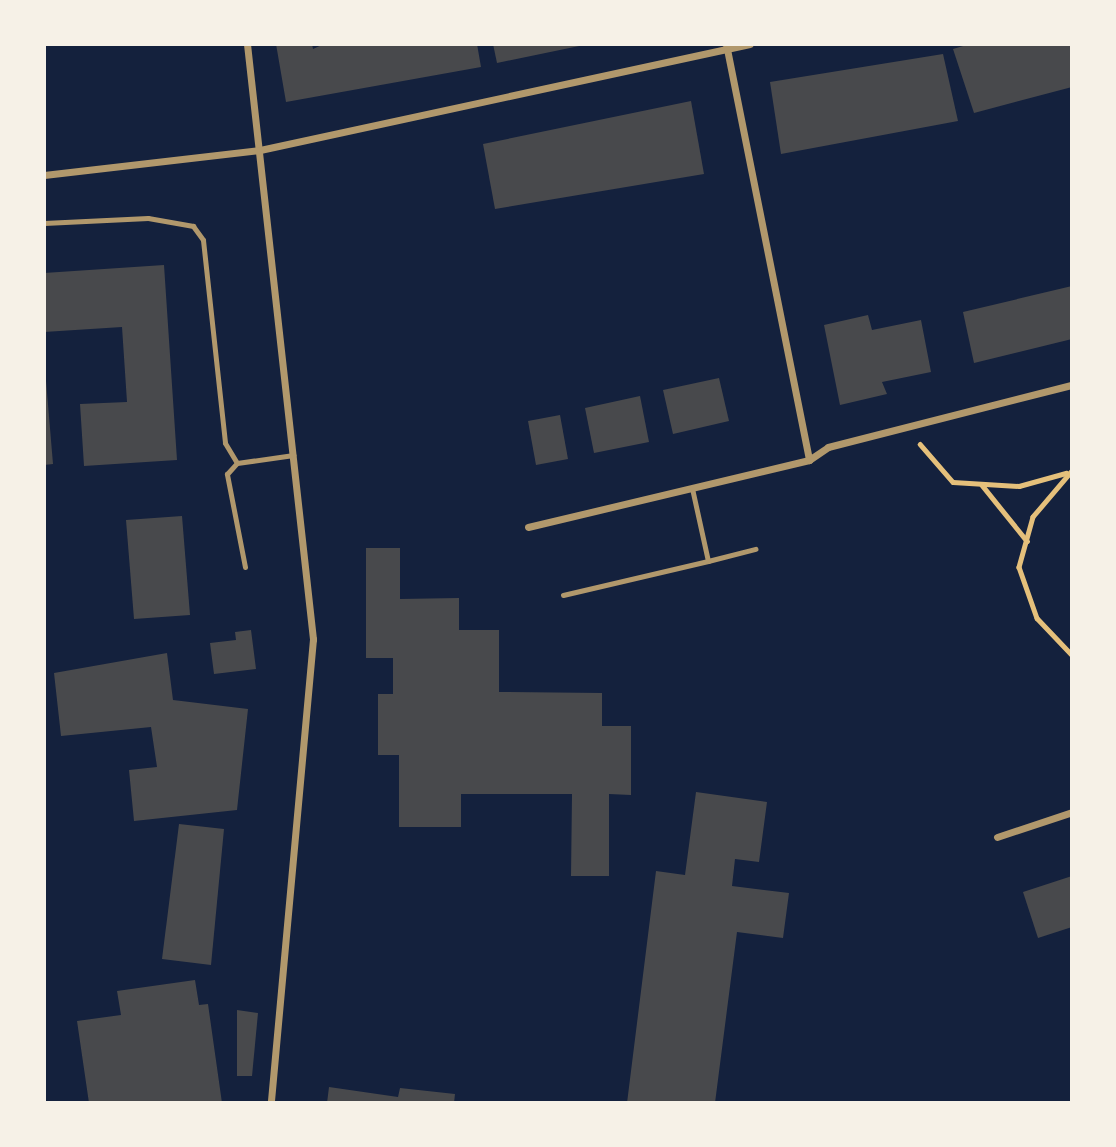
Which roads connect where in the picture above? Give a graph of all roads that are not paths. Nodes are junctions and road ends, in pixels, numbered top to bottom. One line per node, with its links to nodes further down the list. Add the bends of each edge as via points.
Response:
1 (247, 44): 4 (street)
2 (751, 44): 3 (street)
3 (726, 46): 4 (street); 9 (street)
4 (260, 150): 5 (street); 8 (street)
5 (44, 175)
6 (44, 223): 10 (lane, via 148,218 193,226 204,240 226,443)
7 (1072, 385): 9 (street, via 828,447)
8 (293, 455): 10 (lane); 19 (street, via 313,639)
9 (809, 460): 11 (street)
10 (237, 463): 15 (lane, via 227,474)
11 (692, 488): 12 (street); 14 (lane)
12 (528, 527)
13 (755, 549): 14 (lane)
14 (708, 561): 16 (lane)
15 (245, 568)
16 (563, 595)
17 (1072, 812): 18 (street)
18 (997, 837)
19 (271, 1103)

